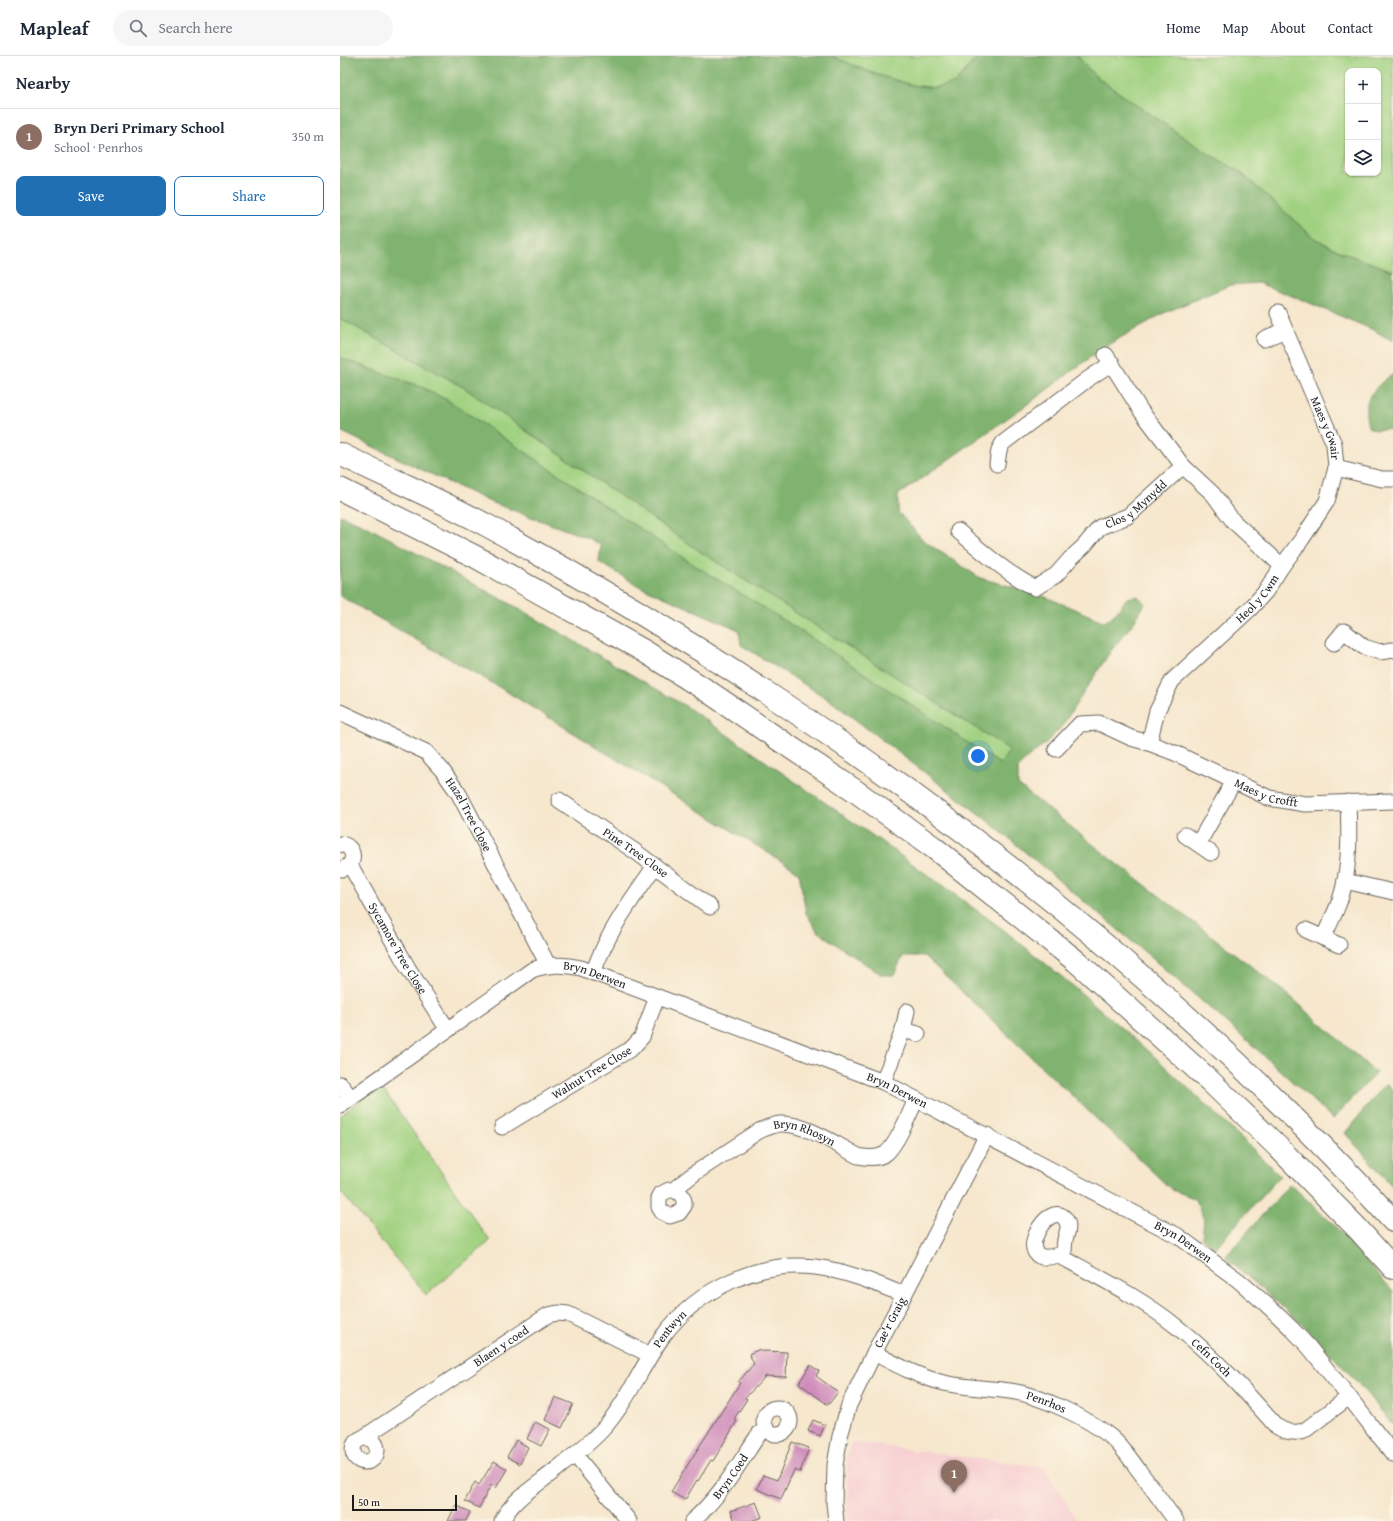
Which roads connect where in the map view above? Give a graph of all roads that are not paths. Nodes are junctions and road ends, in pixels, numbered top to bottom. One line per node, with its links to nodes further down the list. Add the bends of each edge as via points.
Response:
1 (1278, 313): 2 (street, Maes y Gwair)
2 (1286, 330): 3 (street); 7 (street, Maes y Gwair, via 1334,444)
3 (1264, 339)
4 (340, 454): 45 (highway, via 485,524 658,624 800,715 934,809 1092,933 1174,1004 1294,1117)
5 (997, 464): 6 (street, Heol y Cwm, via 999,450 1004,443 1088,379 1109,359 1141,411)
6 (1183, 466): 10 (street, Clos y Mynydd, via 1128,516 1100,527 1088,550 1070,558 1056,575 1035,588 998,565); 11 (street, Heol y Cwm, via 1213,494 1233,521)
7 (1336, 468): 8 (street, via 1382,479); 11 (street, Maes y Gwair, via 1327,501)
8 (1393, 479)
9 (340, 489): 47 (highway, via 476,557 644,651 854,790 933,847 1076,961 1210,1081 1279,1148)
10 (958, 531)
11 (1282, 566): 15 (street, Heol y Cwm, via 1266,591 1250,609 1172,681 1158,711)
12 (1334, 643): 13 (street, via 1344,631 1364,647 1380,652)
13 (1393, 650)
14 (340, 712): 33 (street, Hazel Tree Close, via 426,752 442,770 466,808)
15 (1149, 743): 16 (street, via 1131,738 1099,723 1080,724); 17 (street, Maes y Crofft)
16 (1056, 748)
17 (1234, 781): 20 (street, Maes y Crofft, via 1269,798 1305,804); 23 (street)
18 (559, 800): 25 (street, Pine Tree Close)
19 (1393, 801): 20 (street, Maes y Crofft)
20 (1348, 802): 27 (street, via 1349,843)
21 (1185, 835): 23 (street)
22 (340, 844): 26 (street, Sycamore Tree Close, via 348,846 353,853 353,858)
23 (1198, 844): 24 (street)
24 (1211, 853)
25 (655, 866): 29 (street, Pine Tree Close); 34 (street, via 614,928)
26 (345, 867): 37 (street, Sycamore Tree Close)
27 (1345, 881): 28 (street); 31 (street)
28 (1393, 892)
29 (710, 907)
30 (1306, 930): 31 (street)
31 (1323, 938): 32 (street)
32 (1339, 945)
33 (548, 965): 34 (street, Bryn Derwen, via 568,965); 37 (street, Bryn Derwen, via 524,974)
34 (593, 973): 35 (street, Bryn Derwen)
35 (657, 997): 38 (street, Bryn Derwen); 42 (street, Walnut Tree Close, via 638,1044)
36 (906, 1011): 38 (street, via 910,1032)
37 (448, 1030): 41 (street, Bryn Derwen)
38 (883, 1082): 40 (street, Bryn Derwen)
39 (340, 1084): 41 (street)
40 (916, 1099): 43 (street, Bryn Derwen); 44 (street, Bryn Rhosyn, via 893,1146 886,1153 876,1157 858,1156 806,1129 780,1124 759,1131)
41 (346, 1102)
42 (502, 1127)
43 (986, 1135): 48 (street, Cae'r Graig); 51 (street, Bryn Derwen, via 1178,1236 1206,1256 1291,1328)
44 (674, 1190)
45 (1393, 1221)
46 (1064, 1259): 51 (street, Cefn Coch, via 1138,1300 1177,1326 1225,1370 1276,1426 1283,1430 1296,1433 1304,1431)
47 (1393, 1268)
48 (904, 1295): 49 (street, Cae'r Graig); 50 (street, Pentwyn, via 854,1275 815,1267 790,1267 744,1275 703,1298 673,1323)
49 (874, 1353): 59 (street, Cae'r Graig, via 849,1405 840,1436 834,1479); 60 (street, Penrhos, via 914,1374 928,1378 976,1388 1010,1391 1043,1400 1096,1426 1112,1437 1125,1452)
50 (650, 1355): 53 (street, Blaen y coed, via 568,1314 548,1314); 55 (street, Pentwyn, via 617,1411 594,1438)
51 (1349, 1397): 54 (street, Bryn Derwen)
52 (766, 1430): 58 (street, Bryn Coed, via 760,1434 719,1492)
53 (361, 1439)
54 (1393, 1454)
55 (575, 1455): 56 (street, Pentwyn, via 522,1496); 57 (street)
56 (502, 1521)
57 (630, 1521)
58 (692, 1521)
59 (836, 1521)
60 (1176, 1521)

